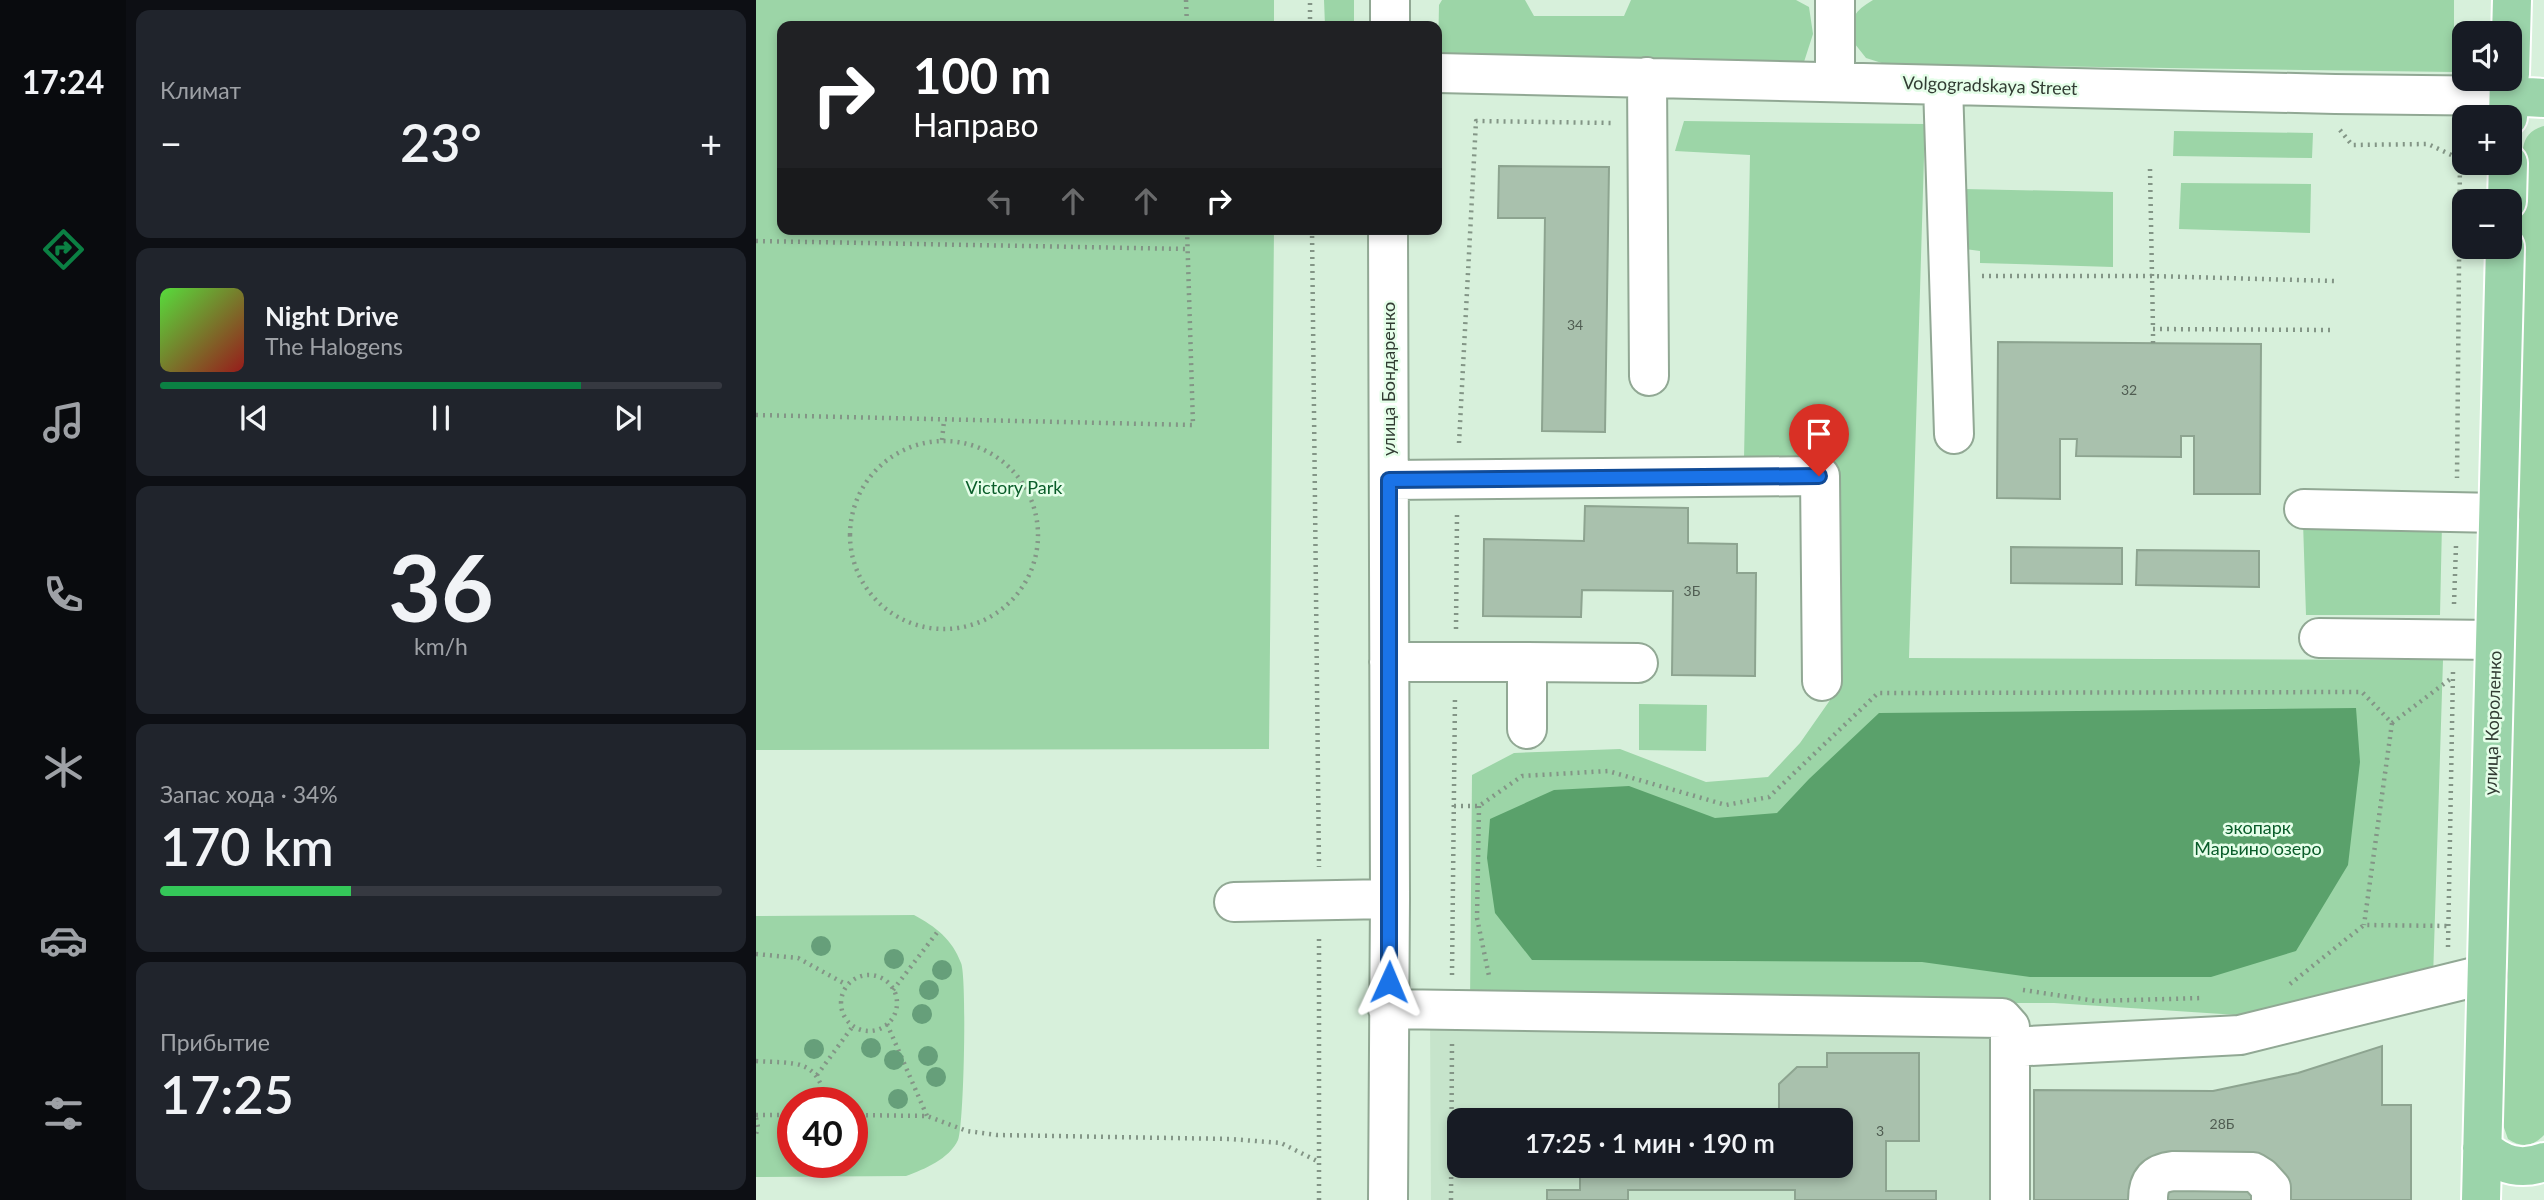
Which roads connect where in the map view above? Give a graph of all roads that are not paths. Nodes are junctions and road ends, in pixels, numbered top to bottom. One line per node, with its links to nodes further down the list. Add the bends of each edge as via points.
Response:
1 (1390, 0): 4 (street)
2 (1835, 0): 7 (street)
3 (2512, 0): 9 (main road)
4 (1390, 21)
5 (1442, 73): 6 (street, Volgogradskaya Street)
6 (1647, 77): 7 (street, Volgogradskaya Street); 12 (street)
7 (1835, 81): 8 (street, Volgogradskaya Street)
8 (1943, 85): 9 (street, Volgogradskaya Street, via 2334,94); 13 (street)
9 (2516, 93)
10 (1388, 235): 14 (street, улица Бондаренко)
11 (2505, 259): 16 (main road, улица Короленко)
12 (1649, 376)
13 (1954, 434)
14 (1389, 480): 19 (street, улица Бондаренко); 22 (street, via 1819,476)
15 (2304, 509): 16 (street)
16 (2499, 513): 18 (main road, улица Короленко)
17 (2319, 638): 18 (street)
18 (2496, 640): 26 (main road, улица Короленко)
19 (1389, 662): 20 (street); 24 (street, улица Бондаренко)
20 (1527, 662): 21 (street); 23 (street)
21 (1638, 663)
22 (1822, 681)
23 (1527, 729)
24 (1391, 900): 25 (street); 27 (street, улица Бондаренко)
25 (1234, 902)
26 (2487, 974): 28 (street, via 2240,1035); 29 (main road, улица Короленко)
27 (1388, 1009): 28 (street, via 2002,1018 2010,1027); 31 (street, улица Бондаренко)
28 (2010, 1047): 32 (street)
29 (2482, 1148): 30 (main road, via 2511,1166); 35 (main road, улица Короленко)
30 (2544, 1162)
31 (1388, 1200)
32 (2010, 1200)
33 (2148, 1200): 34 (street, via 2152,1180 2174,1171 2253,1172 2271,1188)
34 (2271, 1200)
35 (2481, 1200)

